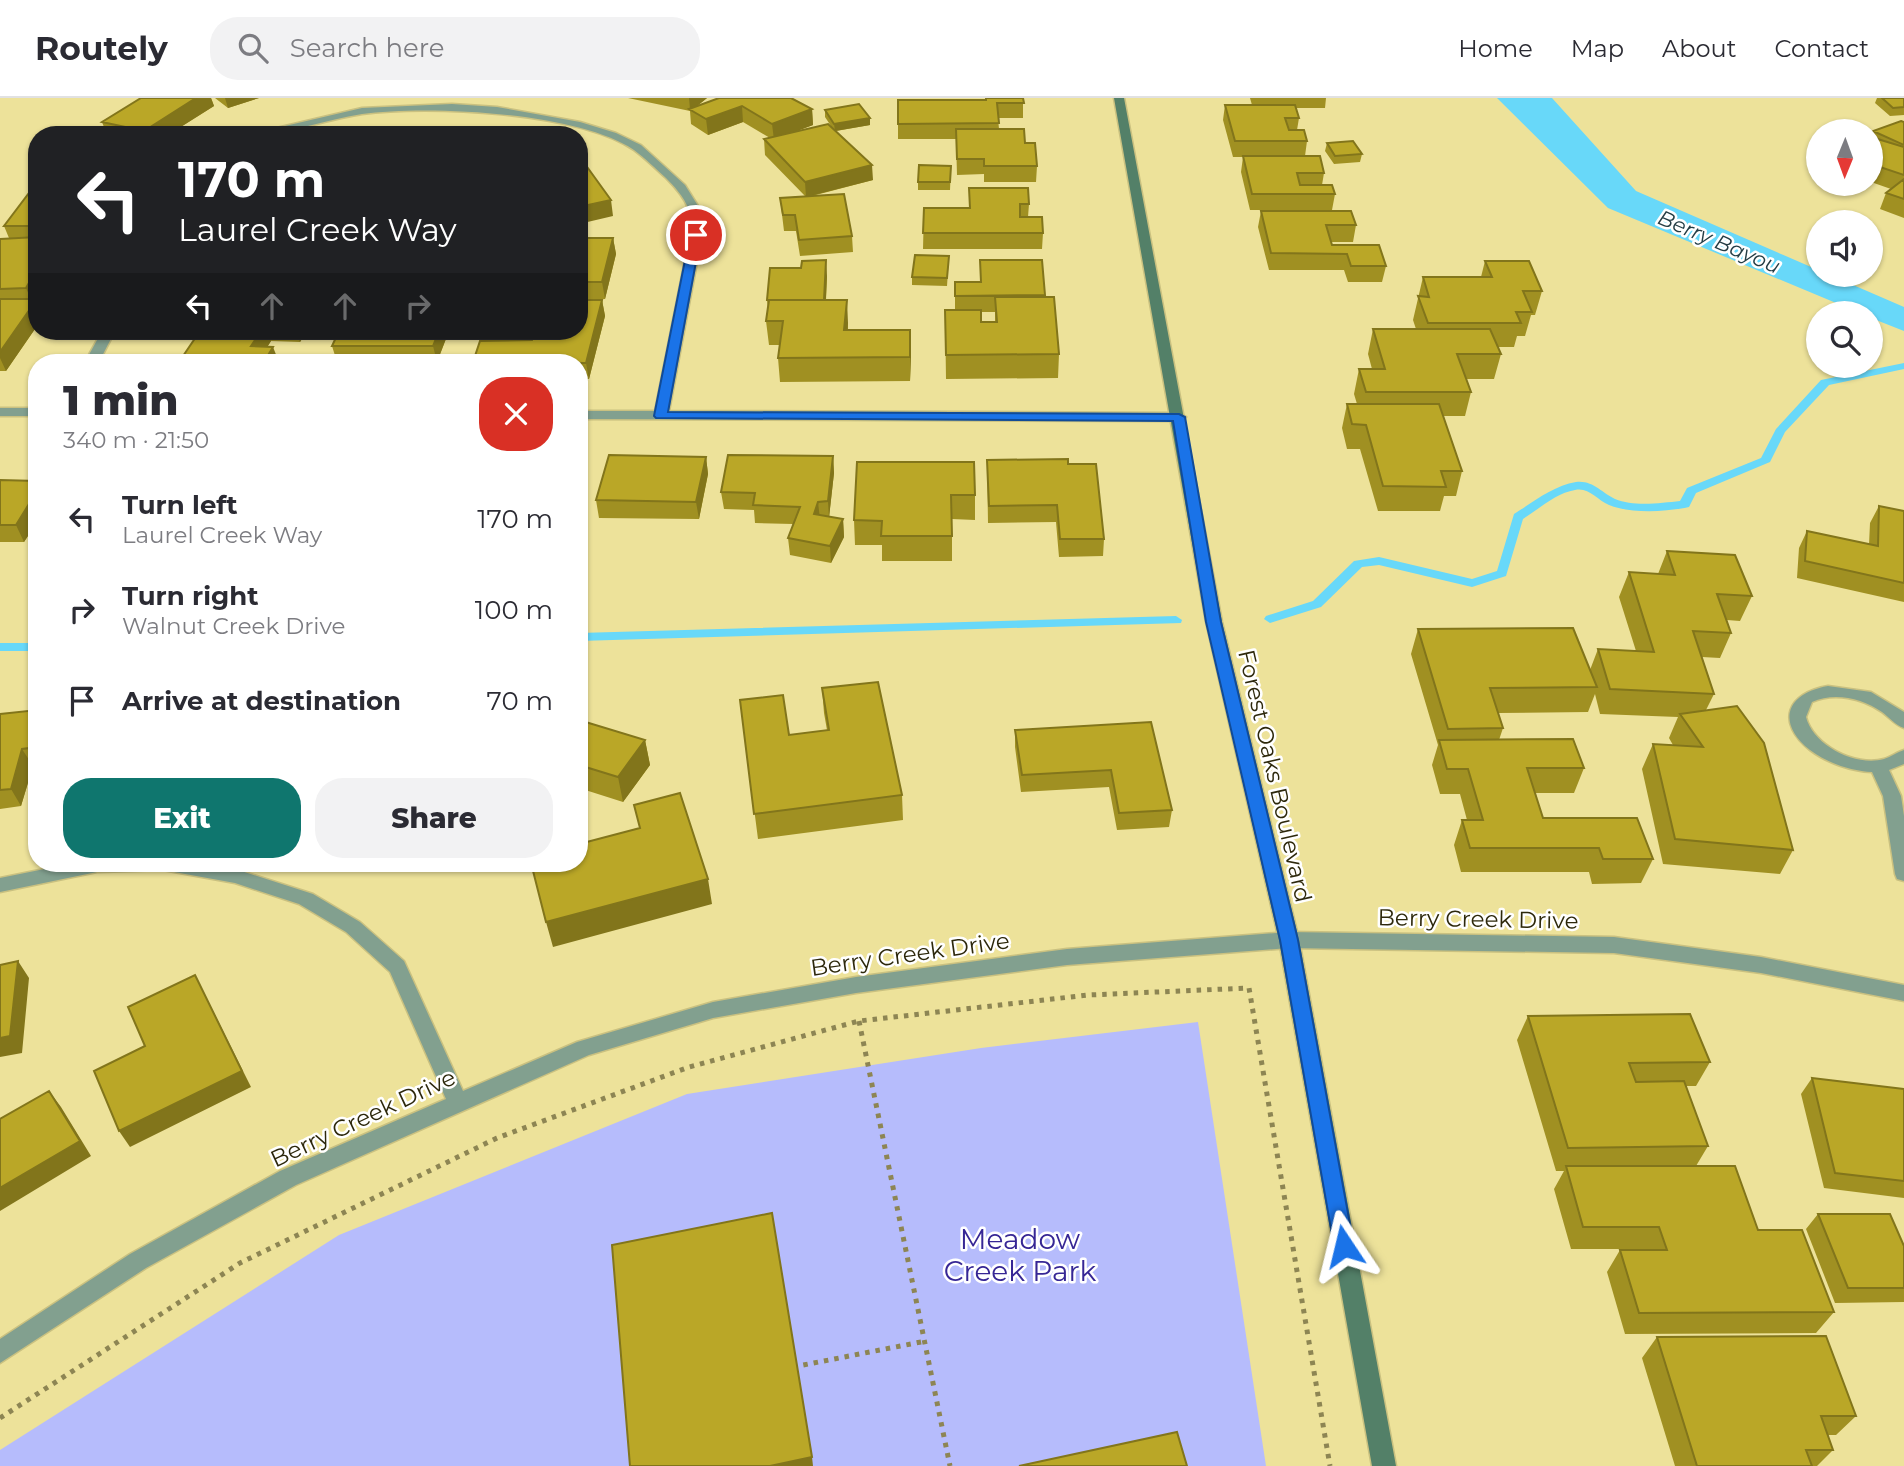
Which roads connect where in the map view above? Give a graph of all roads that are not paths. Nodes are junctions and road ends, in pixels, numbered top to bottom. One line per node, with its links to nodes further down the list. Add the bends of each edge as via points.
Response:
1 (1119, 98): 9 (street, Forest Oaks Boulevard)
2 (293, 126): 3 (street, via 362,111 452,107)
3 (583, 126)
4 (588, 128): 8 (street, via 637,147 679,185 694,209 696,235)
5 (0, 412): 6 (street)
6 (28, 412)
7 (588, 415): 8 (street)
8 (661, 416): 9 (street)
9 (1179, 417): 17 (street, Forest Oaks Boulevard, via 1214,622)
10 (1904, 722): 12 (street, via 1881,704 1854,693 1820,692 1800,706 1801,729 1824,751 1860,765)
11 (1904, 756): 12 (street)
12 (1878, 766): 15 (street, via 1892,796)
13 (60, 872): 16 (street)
14 (213, 872): 19 (street, via 306,899 354,927 397,967)
15 (1904, 874)
16 (0, 885)
17 (1289, 940): 18 (street, Berry Creek Drive, via 1614,946 1761,965); 19 (street, Berry Creek Drive, via 1067,957 856,985 700,1014 584,1048); 21 (street, Forest Oaks Boulevard)
18 (1904, 993)
19 (458, 1101): 20 (street, Berry Creek Drive, via 253,1197 138,1261)
20 (0, 1352)
21 (1384, 1466)

